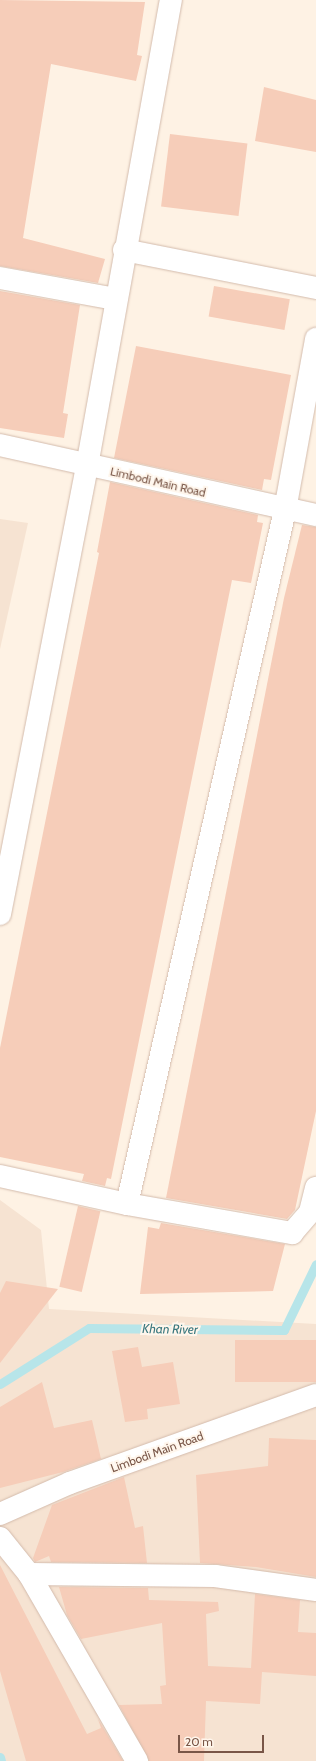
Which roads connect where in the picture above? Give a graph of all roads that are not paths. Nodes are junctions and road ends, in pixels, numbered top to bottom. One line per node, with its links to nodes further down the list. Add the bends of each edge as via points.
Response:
1 (171, 0): 2 (street)
2 (124, 250): 4 (street); 5 (street)
3 (0, 278): 5 (street)
4 (316, 288)
5 (116, 299): 8 (street)
6 (316, 339): 9 (street)
7 (0, 445): 8 (street, Limbodi Main Road)
8 (87, 466): 9 (street, Limbodi Main Road); 11 (street)
9 (285, 510): 10 (street, Limbodi Main Road); 14 (street)
10 (316, 515)
11 (0, 914)
12 (0, 1176): 14 (street)
13 (316, 1188): 14 (street, via 310,1212 292,1233)
14 (127, 1204)
15 (316, 1395): 16 (street, Limbodi Main Road, via 70,1483)
16 (0, 1514)
17 (0, 1538): 18 (street)
18 (29, 1574): 19 (street, via 215,1576); 20 (street)
19 (316, 1590)
20 (137, 1761)

